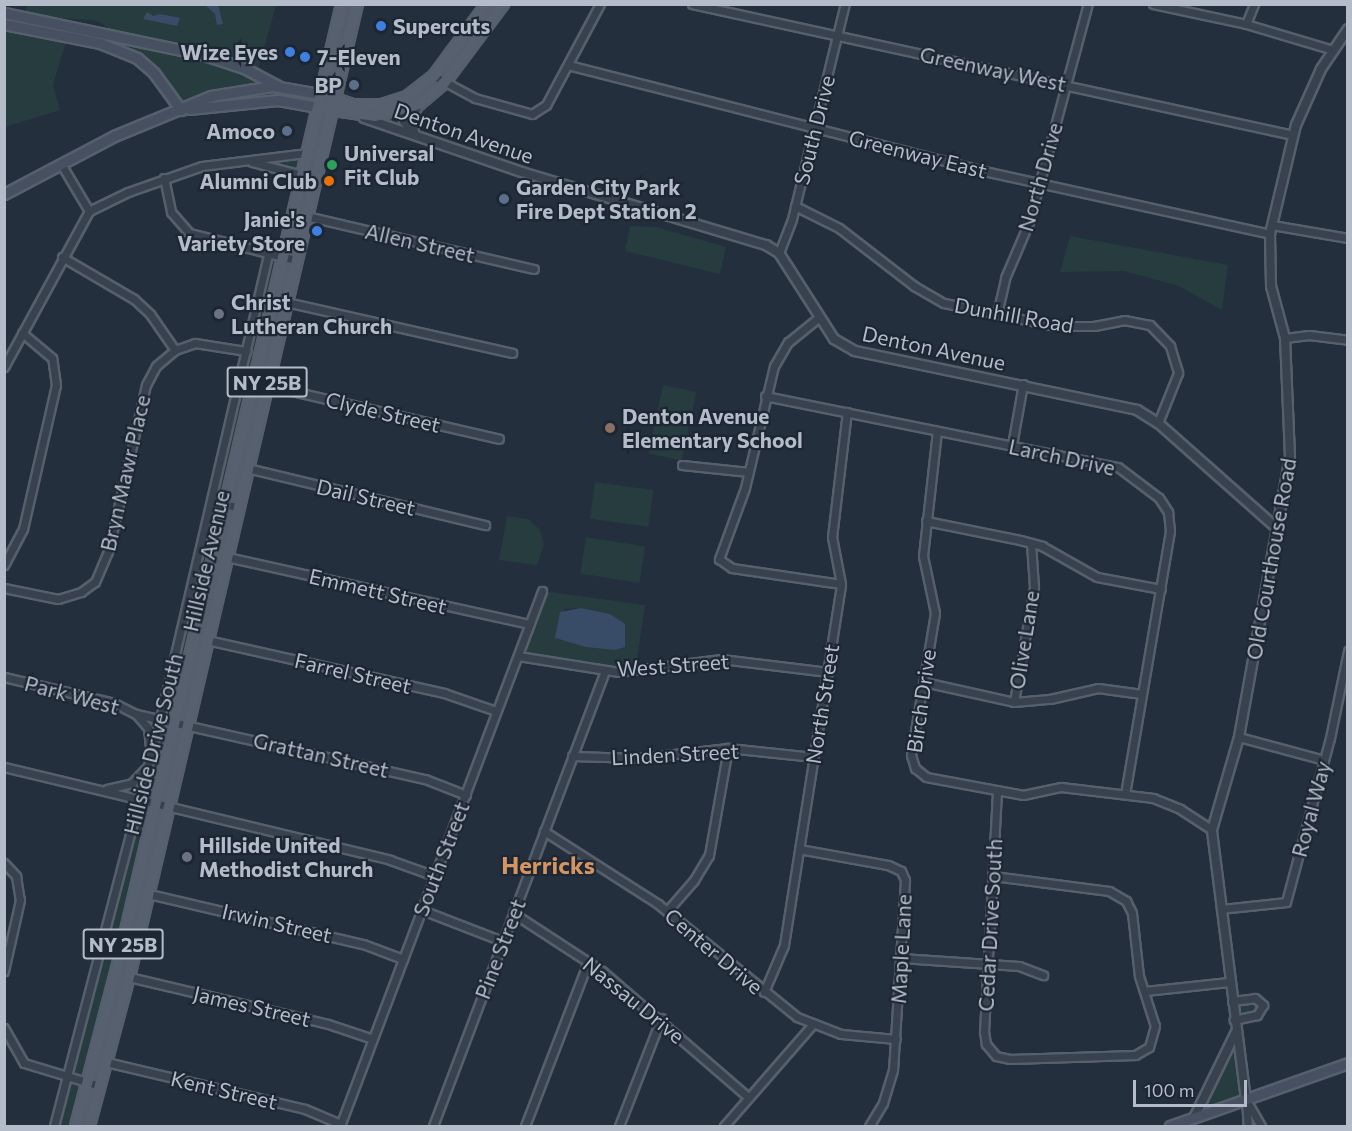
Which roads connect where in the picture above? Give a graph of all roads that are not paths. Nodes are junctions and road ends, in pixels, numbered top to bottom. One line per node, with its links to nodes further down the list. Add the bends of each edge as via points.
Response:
1 (342, 4): 22 (main road, Hillside Avenue / NY 25B)
2 (357, 4): 24 (main road, Hillside Avenue / NY 25B)
3 (488, 4): 18 (main road)
4 (503, 4): 19 (main road)
5 (600, 4): 17 (street)
6 (692, 4): 15 (street, Greenway West)
7 (845, 4): 15 (street, South Drive)
8 (1088, 4): 21 (street, North Drive)
9 (1153, 4): 13 (street)
10 (1254, 4): 13 (street)
11 (4, 13): 20 (main road, via 201,54 244,68)
12 (4, 24): 27 (main road, via 87,40 128,53 154,73)
13 (1245, 24): 16 (street)
14 (1347, 30): 16 (street, Old Courthouse Road)
15 (838, 35): 21 (street, Greenway West); 29 (street, South Drive)
16 (1332, 50): 31 (street, Old Courthouse Road)
17 (568, 64): 19 (street, via 546,105 532,114 475,98); 29 (street, Greenway East)
18 (434, 76): 19 (street); 25 (main road)
19 (444, 83): 23 (main road)
20 (278, 86): 22 (main road); 27 (main road, via 211,96)
21 (1065, 86): 31 (street, Greenway West); 37 (street, North Drive)
22 (320, 94): 24 (main road); 26 (main road, Hillside Avenue / NY 25B)
23 (419, 104): 25 (main road); 30 (street, via 411,119)
24 (333, 105): 25 (main road); 26 (main road); 28 (main road); 41 (main road, Hillside Avenue / NY 25B)
25 (402, 105): 28 (main road); 30 (street, via 406,125)
26 (317, 107): 27 (main road, via 278,100); 32 (main road, Hillside Avenue / NY 25B)
27 (181, 110): 34 (main road, via 114,136)
28 (355, 115): 30 (street, Denton Avenue)
29 (813, 127): 37 (street, Greenway East); 39 (street, South Drive)
30 (415, 134): 45 (street, Denton Avenue, via 522,172 754,240)
31 (1293, 135): 42 (street, Old Courthouse Road)
32 (307, 153): 33 (street); 35 (main road, Hillside Avenue / NY 25B)
33 (247, 161): 35 (street); 36 (street, via 202,166)
34 (61, 164): 38 (main road); 40 (street)
35 (302, 175): 46 (main road, Hillside Avenue / NY 25B)
36 (164, 178): 40 (street); 44 (street, via 171,212 189,233)
37 (1039, 183): 42 (street, Greenway East); 51 (street, North Drive, via 1026,231 1005,278)
38 (4, 194)
39 (795, 207): 45 (street, South Drive); 51 (street, Dunhill Road, via 839,228 931,297)
40 (89, 211): 47 (street)
41 (306, 216): 48 (main road, Hillside Avenue / NY 25B); 49 (street, Allen Street)
42 (1271, 230): 43 (street, Greenway East); 54 (street, Old Courthouse Road, via 1271,286)
43 (1347, 238)
44 (268, 254): 46 (street); 57 (street, Hillside Drive South)
45 (779, 254): 52 (street, Denton Avenue)
46 (282, 256): 48 (street); 72 (main road, Hillside Avenue / NY 25B)
47 (62, 257): 53 (street); 56 (street, via 134,299 150,314)
48 (296, 260): 50 (main road, Hillside Avenue / NY 25B)
49 (534, 269)
50 (286, 302): 58 (street); 61 (main road, Hillside Avenue / NY 25B)
51 (997, 314): 64 (street, Dunhill Road, via 1074,328 1124,320 1150,325 1170,346 1178,373)
52 (818, 318): 60 (street, Denton Avenue, via 834,339 855,351); 62 (street, via 783,350)
53 (22, 333): 59 (street); 79 (street, via 52,358 56,385 23,529)
54 (1285, 338): 55 (street, via 1309,335); 76 (street, Old Courthouse Road, via 1290,457)
55 (1347, 340)
56 (175, 350): 57 (street, via 203,343); 81 (street, Bryn Mawr Place, via 156,366 146,386 108,552 94,582 81,592 58,599)
57 (246, 351): 71 (street, Hillside Drive South)
58 (512, 353)
59 (4, 367)
60 (1023, 384): 64 (street, Denton Avenue, via 1125,406); 67 (street)
61 (266, 385): 66 (street, Clyde Street); 69 (main road, Hillside Avenue / NY 25B)
62 (765, 396): 63 (street, Larch Drive); 70 (street)
63 (847, 412): 65 (street, Larch Drive); 80 (street, North Street, via 832,537)
64 (1158, 423): 76 (street, Denton Avenue)
65 (937, 431): 67 (street, Larch Drive); 74 (street, Birch Drive)
66 (499, 439)
67 (1012, 445): 82 (street, Larch Drive, via 1118,467 1159,498 1168,512 1170,531)
68 (682, 465): 70 (street)
69 (247, 468): 73 (main road, Hillside Avenue / NY 25B); 75 (street, Dail Street)
70 (749, 472): 80 (street, via 720,550 721,563 732,568)
71 (211, 501): 72 (street); 96 (street, Hillside Drive South)
72 (225, 504): 73 (street); 97 (main road, Hillside Avenue / NY 25B)
73 (238, 507): 78 (main road, Hillside Avenue / NY 25B)
74 (927, 521): 77 (street); 91 (street, Birch Drive, via 923,568 935,613)
75 (484, 525)
76 (1278, 529): 99 (street, Old Courthouse Road)
77 (1031, 543): 82 (street, via 1097,577); 93 (street, Olive Lane, via 1034,587)
78 (226, 557): 84 (street, Emmett Street); 85 (main road, Hillside Avenue / NY 25B)
79 (4, 565)
80 (841, 584): 89 (street, North Street)
81 (4, 588)
82 (1161, 589): 92 (street, Larch Drive)
83 (542, 591): 84 (street, South Street)
84 (530, 624): 87 (street, South Street)
85 (207, 640): 94 (street, Farrel Street, via 444,693); 98 (main road, Hillside Avenue / NY 25B)
86 (1347, 651): 104 (street, Royal Way)
87 (518, 656): 88 (street, West Street); 94 (street, South Street)
88 (605, 670): 89 (street, West Street, via 635,672 721,659); 101 (street, Pine Street)
89 (828, 672): 103 (street, North Street)
90 (4, 677): 95 (street, Park West, via 114,703)
91 (924, 682): 93 (street); 107 (street, Birch Drive, via 911,755 915,768 926,777)
92 (1142, 694): 93 (street, via 1098,688); 108 (street, Larch Drive)
93 (1014, 702)
94 (496, 711): 109 (street, South Street)
95 (136, 714): 96 (street, Park West); 102 (street, via 148,728)
96 (160, 719): 97 (street, Park West); 102 (street, Hillside Drive South)
97 (175, 722): 98 (street, Grattan Street); 111 (main road, Hillside Avenue / NY 25B)
98 (188, 725): 109 (street, Grattan Street, via 425,779); 112 (main road, Hillside Avenue / NY 25B)
99 (1239, 737): 104 (street); 113 (street, Old Courthouse Road)
100 (728, 748): 101 (street, Linden Street, via 638,758); 103 (street, Linden Street); 122 (street, via 708,855 694,880)
101 (572, 756): 114 (street, Pine Street)
102 (150, 758): 106 (street, via 143,774 132,783); 110 (street, Hillside Drive South)
103 (814, 758): 115 (street, North Street)
104 (1324, 760): 120 (street, Royal Way, via 1286,902)
105 (4, 767): 106 (street)
106 (100, 789): 110 (street)
107 (997, 790): 108 (street, Birch Drive, via 1023,795 1061,787); 118 (street, Cedar Drive South)
108 (1125, 793): 113 (street, Birch Drive, via 1168,804)
109 (466, 795): 117 (street, South Street)
110 (139, 801): 111 (street); 145 (street, Hillside Drive South)
111 (156, 805): 112 (street); 146 (main road, Hillside Avenue / NY 25B)
112 (168, 809): 117 (street, via 390,860); 119 (main road, Hillside Avenue / NY 25B)
113 (1212, 830): 120 (street, Old Courthouse Road)
114 (544, 831): 122 (street, Center Drive); 123 (street, Pine Street)
115 (799, 849): 126 (street, Maple Lane, via 888,865 900,871 905,880); 134 (street, North Street, via 784,945)
116 (4, 863): 129 (street, via 15,876 20,900)
117 (435, 876): 121 (street, South Street)
118 (993, 876): 128 (street, Cedar Drive South); 133 (street, via 1109,891 1126,901 1132,913 1139,976)
119 (148, 894): 125 (street, Irwin Street, via 363,944); 131 (main road, Hillside Avenue / NY 25B)
120 (1221, 909): 132 (street, Old Courthouse Road)
121 (422, 910): 124 (street); 125 (street, South Street)
122 (667, 911): 134 (street, Center Drive)
123 (513, 913): 124 (street, Pine Street); 127 (street, Nassau Drive)
124 (502, 941): 155 (street, Pine Street)
125 (403, 958): 141 (street, South Street)
126 (901, 958): 128 (street); 142 (street, Maple Lane)
127 (588, 962): 136 (street, Nassau Drive); 156 (street)
128 (987, 964): 130 (street, via 1019,966); 133 (street, Cedar Drive South, via 986,1044 996,1056 1010,1059 1134,1055 1149,1047 1155,1037)
129 (4, 971)
130 (1043, 975)
131 (129, 977): 141 (street, James Street, via 328,1024); 143 (main road, Hillside Avenue / NY 25B)
132 (1229, 982): 133 (street); 135 (street, Old Courthouse Road)
133 (1145, 991)
134 (764, 992): 138 (street, Center Drive)
135 (1232, 1001): 137 (street, Old Courthouse Road); 137 (street, via 1256,998 1263,1005 1259,1014)
136 (661, 1018): 148 (street, Nassau Drive); 157 (street)
137 (1234, 1020): 140 (street, Old Courthouse Road)
138 (812, 1025): 142 (street, Center Drive, via 841,1034); 148 (street)
139 (4, 1028): 145 (street, via 24,1063)
140 (1236, 1032): 149 (street, Old Courthouse Road); 150 (street)
141 (373, 1039): 151 (street, South Street)
142 (896, 1039): 159 (street, Maple Lane, via 889,1085)
143 (106, 1062): 147 (main road, Hillside Avenue / NY 25B); 151 (street, Kent Street, via 304,1109)
144 (1347, 1063): 149 (main road)
145 (67, 1078): 146 (street); 152 (street, Hillside Drive South)
146 (88, 1083): 147 (street); 153 (main road, Hillside Avenue / NY 25B)
147 (100, 1086): 154 (main road, Hillside Avenue / NY 25B)
148 (748, 1096): 158 (street)
149 (1246, 1100): 150 (main road); 161 (street); 162 (street)
150 (1194, 1118): 160 (main road)
151 (340, 1125)
152 (54, 1126)
153 (76, 1126)
154 (89, 1126)
155 (433, 1126)
156 (525, 1126)
157 (619, 1126)
158 (724, 1126)
159 (869, 1126)
160 (1170, 1126)
161 (1248, 1126)
162 (1261, 1126)

